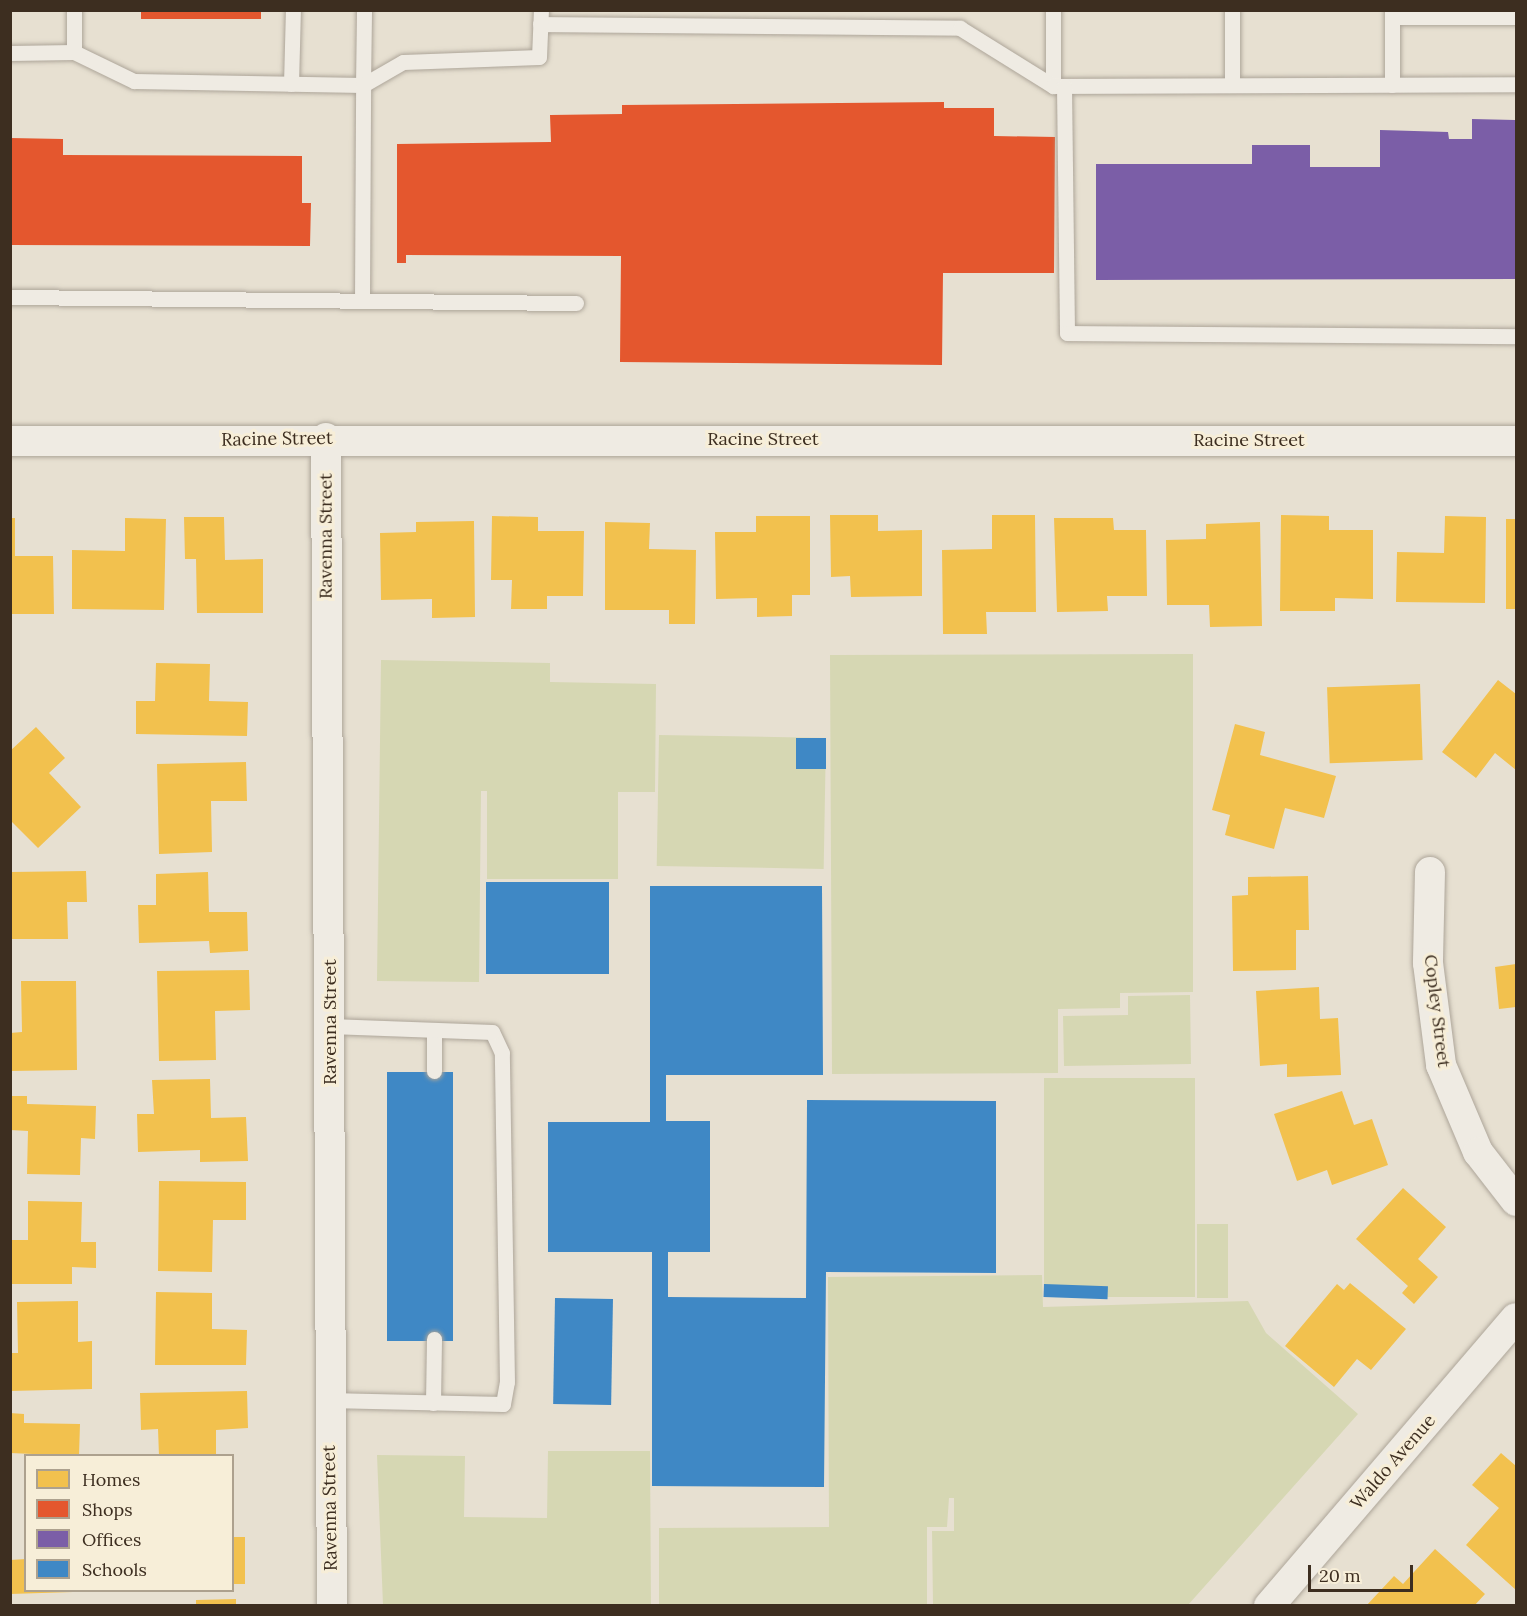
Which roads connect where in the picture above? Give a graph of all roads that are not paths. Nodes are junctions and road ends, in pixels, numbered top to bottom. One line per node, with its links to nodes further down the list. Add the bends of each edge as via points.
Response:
1 (74, 10): 11 (lane)
2 (293, 10): 13 (lane)
3 (364, 10): 15 (lane)
4 (1053, 10): 18 (lane)
5 (1232, 10): 16 (lane)
6 (1392, 14): 10 (lane); 17 (lane)
7 (540, 17): 8 (lane); 15 (lane, via 539,57 403,62)
8 (778, 17): 9 (lane)
9 (860, 17): 18 (lane, via 960,28)
10 (1516, 17)
11 (74, 52): 12 (lane); 13 (lane, via 134,81)
12 (10, 53)
13 (291, 84): 15 (lane)
14 (1516, 84): 17 (lane)
15 (363, 85): 20 (lane)
16 (1232, 85): 17 (lane); 18 (lane)
17 (1392, 85)
18 (1059, 86): 22 (lane, via 1066,333)
19 (10, 297): 20 (lane)
20 (362, 300): 21 (lane)
21 (576, 303)
22 (1516, 336)
23 (326, 438): 24 (street, Racine Street); 25 (street, Racine Street); 27 (street, Ravenna Street)
24 (10, 441)
25 (1516, 441)
26 (1430, 872): 30 (street, Copley Street, via 1428,963 1441,1065 1478,1152)
27 (330, 1026): 28 (lane); 33 (street, Ravenna Street)
28 (434, 1030): 29 (lane); 34 (lane, via 492,1032 502,1053 507,1382 503,1404)
29 (434, 1071)
30 (1516, 1201)
31 (1516, 1318): 36 (street, Waldo Avenue)
32 (434, 1339): 34 (lane)
33 (328, 1400): 34 (lane); 35 (street, Ravenna Street)
34 (433, 1403)
35 (332, 1605)
36 (1269, 1605)

